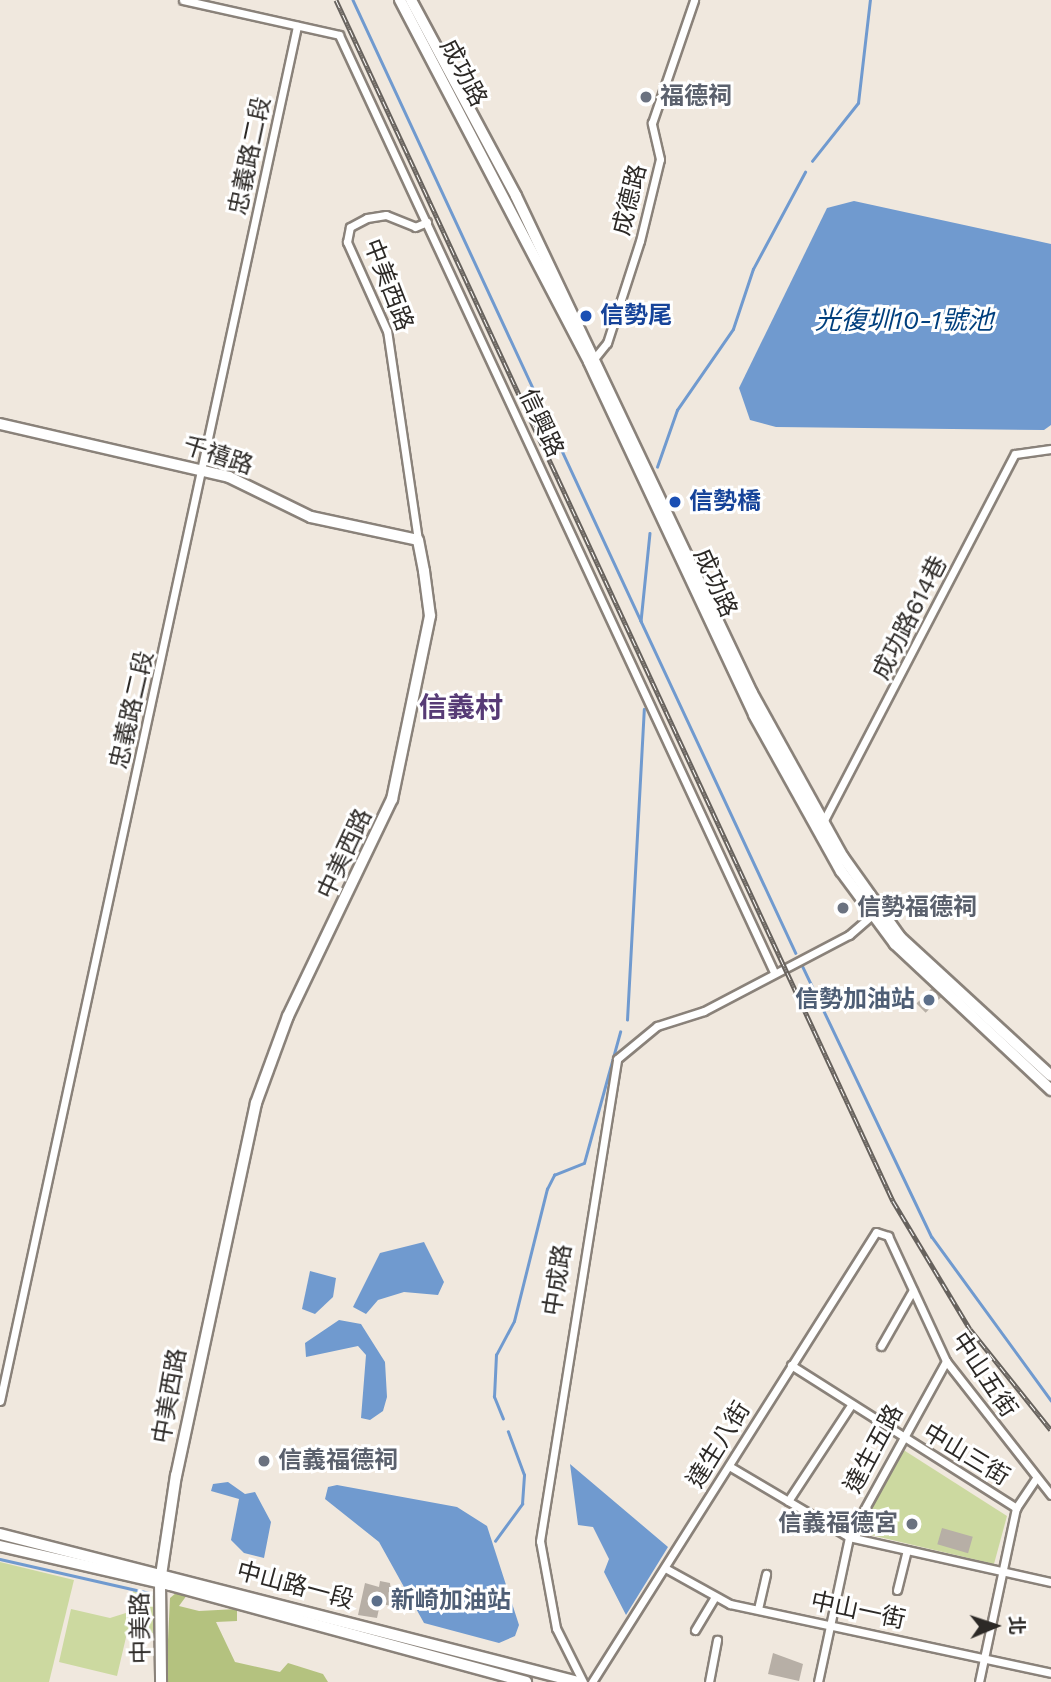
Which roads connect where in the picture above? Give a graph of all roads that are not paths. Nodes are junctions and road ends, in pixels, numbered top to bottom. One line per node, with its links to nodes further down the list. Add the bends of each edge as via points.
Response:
1 (183, 0): 5 (street, 信興路)
2 (400, 0): 7 (street, 成功路)
3 (411, 0): 7 (street, 成功路)
4 (695, 0): 7 (street, 成德路, via 652,123 660,159 640,241)
5 (297, 26): 6 (street, 信興路, via 339,35); 10 (street, 忠義路二段)
6 (427, 222): 11 (street, 中美西路, via 415,227 386,215 366,218 350,227 347,242 387,331); 14 (street, 信興路)
7 (592, 361): 12 (street, 成功路)
8 (0, 424): 10 (street, 千禧路)
9 (1051, 449): 12 (street, 成功路614巷, via 1015,454)
10 (205, 471): 11 (street, 千禧路, via 311,517); 22 (street, 忠義路二段)
11 (418, 540): 37 (street, 中美西路, via 430,616 407,740 386,818 288,1016 256,1103 200,1346)
12 (821, 825): 13 (street, 成功路)
13 (874, 913): 14 (street, 中成路, via 849,935); 15 (street, 成功路); 16 (street, 成功路)
14 (774, 972): 50 (street, 中成路, via 639,1037 617,1059 612,1076 540,1541 556,1628)
15 (1051, 1076)
16 (1051, 1090)
17 (879, 1231): 18 (street, 中山五街, via 888,1236); 21 (street, 達生八街)
18 (913, 1290): 19 (street); 20 (street, 中山五街)
19 (881, 1346)
20 (946, 1361): 24 (street, 達生五路); 26 (street, 中山五街)
21 (791, 1365): 23 (street, 中山三街); 25 (street, 達生八街)
22 (0, 1401)
23 (851, 1405): 24 (street, 中山三街); 28 (street)
24 (900, 1439): 29 (street, 中山三街); 31 (street, 達生五路)
25 (729, 1466): 28 (street); 34 (street, 達生八街)
26 (1035, 1480): 27 (street, 中山五街); 29 (street)
27 (1051, 1495)
28 (788, 1501): 31 (street)
29 (1016, 1508): 35 (street)
30 (0, 1534): 37 (street, 中山路一段)
31 (849, 1537): 33 (street); 42 (street, 達生五路)
32 (0, 1546): 37 (street, 中山路一段)
33 (907, 1550): 35 (street); 39 (street)
34 (665, 1568): 40 (street, 中山一街); 51 (street, 達生八街)
35 (1003, 1571): 38 (street); 46 (street)
36 (766, 1574): 41 (street)
37 (161, 1577): 44 (street, 中山路一段); 48 (street, 中美路)
38 (1051, 1582)
39 (897, 1590)
40 (715, 1597): 41 (street, 中山一街); 43 (street)
41 (758, 1609): 42 (street, 中山一街)
42 (830, 1624): 46 (street, 中山一街); 53 (street, 達生五路)
43 (695, 1630)
44 (365, 1633): 49 (street, 中山路一段); 50 (street, 中山路一段)
45 (717, 1640): 52 (street)
46 (984, 1659): 47 (street, 中山一街); 54 (street)
47 (1051, 1673)
48 (162, 1682)
49 (526, 1682)
50 (580, 1682)
51 (592, 1682)
52 (709, 1682)
53 (818, 1682)
54 (979, 1682)

